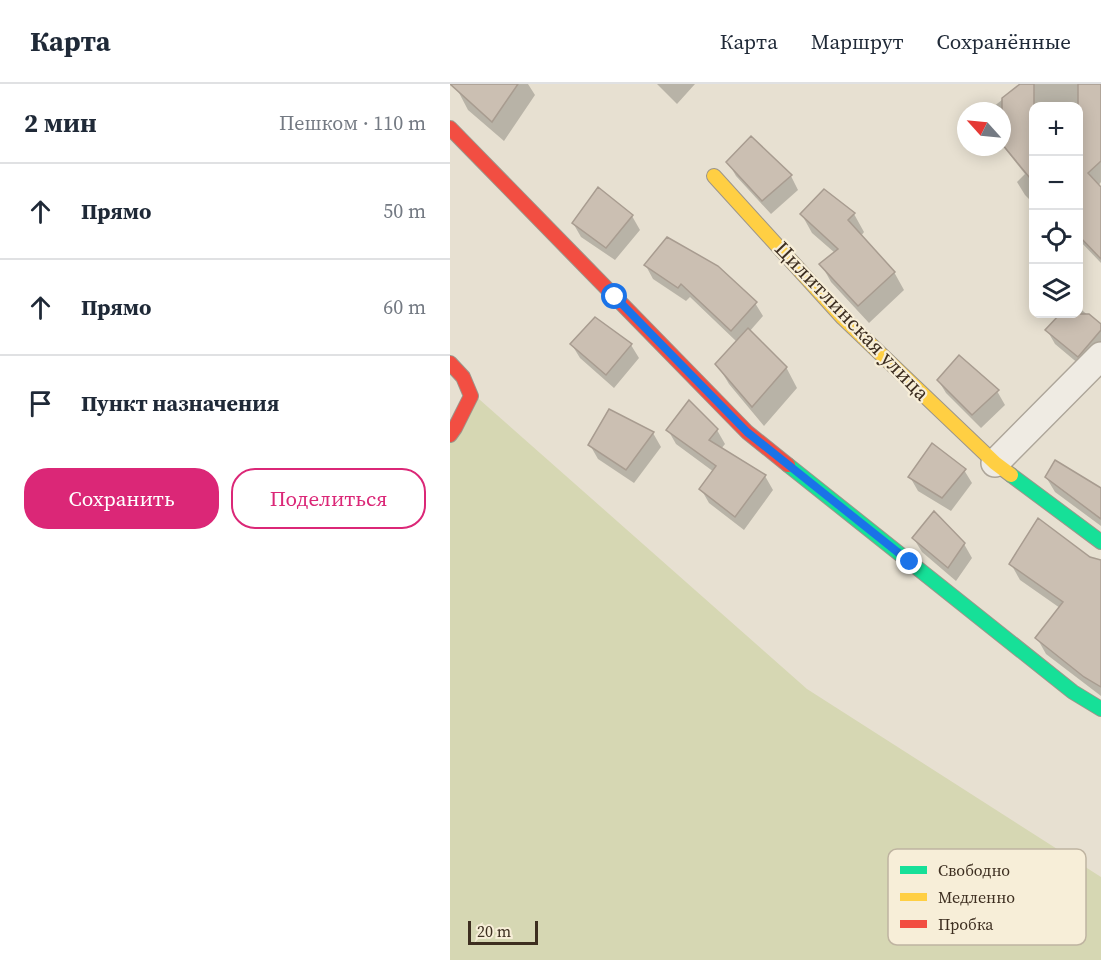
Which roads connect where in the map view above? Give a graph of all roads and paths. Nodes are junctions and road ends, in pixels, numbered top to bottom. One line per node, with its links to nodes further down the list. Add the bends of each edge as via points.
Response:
1 (450, 128): 8 (street, via 747,432 1073,692)
2 (714, 176): 6 (street, Цилитлинская улица, via 843,318)
3 (1101, 356): 6 (street)
4 (450, 363): 5 (street, via 463,377 471,396)
5 (450, 435)
6 (995, 463): 7 (street, Цилитлинская улица)
7 (1101, 542)
8 (1101, 709)

